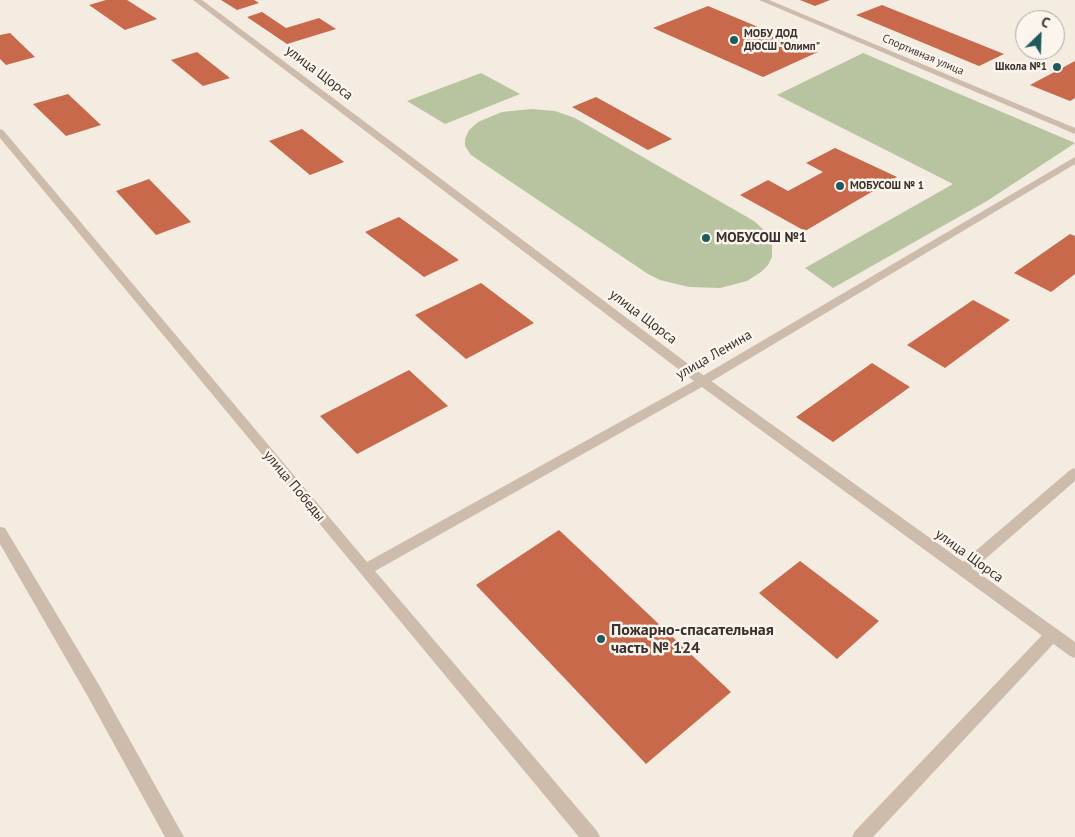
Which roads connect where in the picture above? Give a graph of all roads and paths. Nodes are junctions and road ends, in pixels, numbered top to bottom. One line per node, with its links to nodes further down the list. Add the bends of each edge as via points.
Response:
1 (197, 0): 6 (street, улица Щорса)
2 (763, 0): 3 (street, Спортивная улица)
3 (1075, 131)
4 (0, 132): 9 (street, улица Победы)
5 (1075, 160): 6 (street, улица Ленина)
6 (703, 381): 9 (street, улица Ленина); 10 (street, улица Щорса)
7 (1075, 473): 10 (street)
8 (0, 532): 13 (street)
9 (365, 570): 14 (street, улица Победы)
10 (963, 570): 11 (street, улица Щорса)
11 (1052, 635): 12 (street, улица Щорса); 15 (street)
12 (1075, 651)
13 (175, 837)
14 (591, 837)
15 (861, 837)

